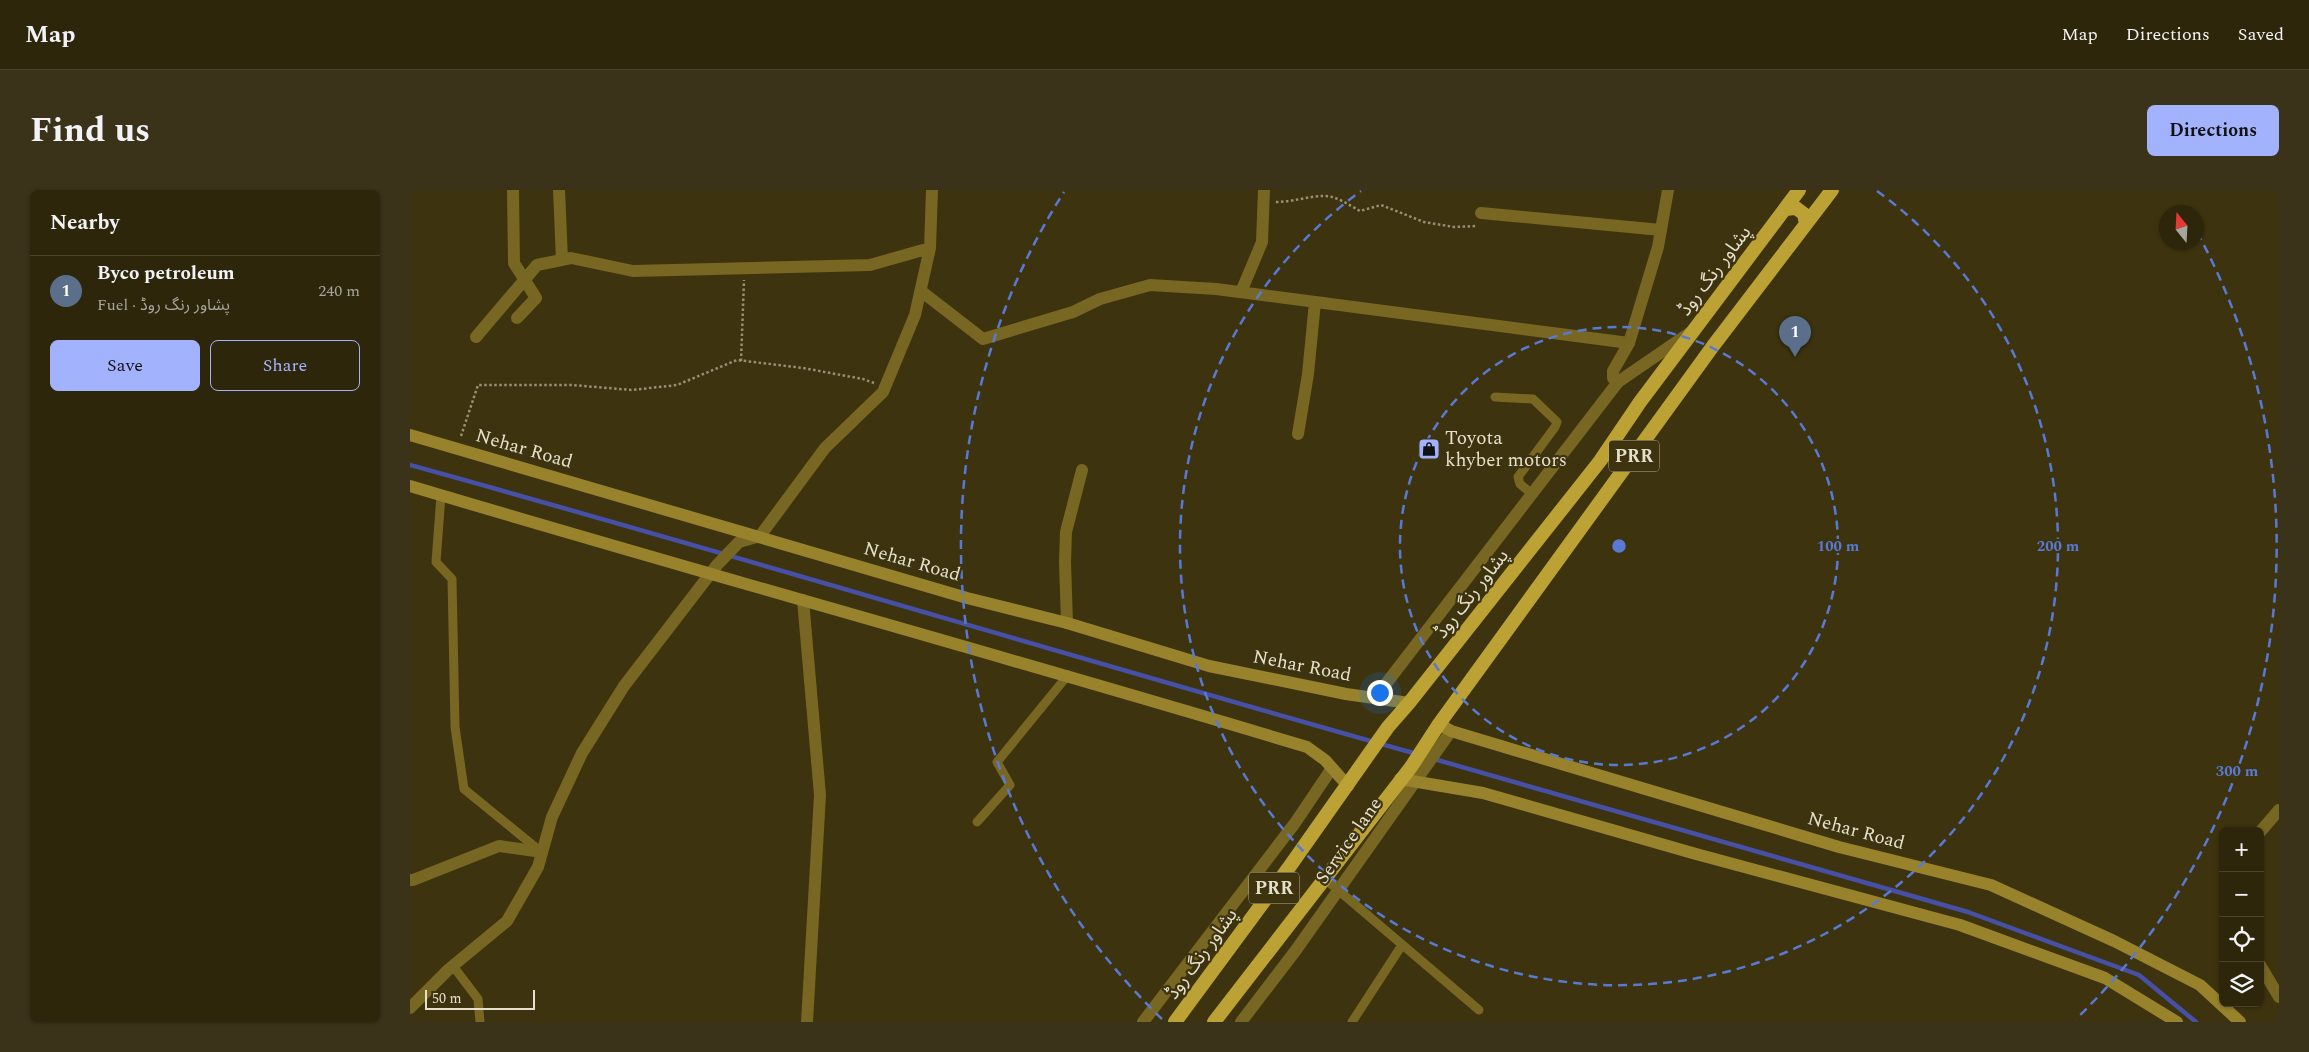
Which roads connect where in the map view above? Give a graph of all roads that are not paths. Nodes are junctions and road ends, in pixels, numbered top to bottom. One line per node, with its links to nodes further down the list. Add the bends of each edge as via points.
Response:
1 (513, 190): 14 (street, via 514,263)
2 (558, 190): 13 (street)
3 (1668, 190): 11 (street)
4 (1799, 190): 8 (highway, پشاور رنگ روڈ / PRR)
5 (1832, 190): 10 (highway, PRR)
6 (935, 191): 12 (street)
7 (1264, 196): 16 (street, via 1262,242)
8 (1785, 209): 10 (highway, via 1796,208 1804,214); 19 (highway, پشاور رنگ روڈ / PRR)
9 (1481, 214): 11 (street)
10 (1806, 224): 37 (highway, PRR, via 1713,346)
11 (1661, 230): 21 (street)
12 (930, 248): 13 (street, via 870,265 633,271 584,259); 15 (street)
13 (562, 260): 14 (street, via 537,265)
14 (524, 280): 18 (street, via 536,298); 20 (street)
15 (921, 291): 16 (street, via 983,339 1150,285); 30 (street, via 915,315 883,392 825,448)
16 (1241, 292): 17 (street)
17 (1315, 302): 21 (street); 24 (street)
18 (517, 318)
19 (1696, 328): 22 (street); 36 (highway, پشاور رنگ روڈ / PRR, via 1600,461)
20 (476, 337)
21 (1629, 343): 22 (street, via 1613,370)
22 (1618, 382): 28 (street)
23 (1495, 397): 28 (lane, via 1533,399 1557,422 1518,477 1520,484)
24 (1298, 434)
25 (410, 435): 30 (main road, Nehar Road)
26 (1082, 470): 33 (street, via 1066,532)
27 (410, 486): 29 (main road)
28 (1532, 494): 35 (street)
29 (441, 495): 31 (main road); 46 (lane, via 436,562 452,579 455,727 464,789)
30 (760, 536): 31 (street, via 739,542); 33 (main road, Nehar Road, via 962,596)
31 (714, 569): 32 (main road); 46 (street, via 624,686 582,753 552,817)
32 (803, 600): 34 (main road); 57 (street, via 820,795)
33 (1067, 623): 35 (main road, Nehar Road, via 1209,666)
34 (1068, 676): 39 (main road, via 1306,747); 44 (lane, via 997,762 1010,785)
35 (1375, 698): 36 (main road, Nehar Road)
36 (1410, 703): 42 (highway, پشاور رنگ روڈ / PRR, via 1388,727)
37 (1438, 724): 38 (main road, Nehar Road); 40 (highway, PRR)
38 (1451, 730): 41 (street, Service lane); 64 (main road, Nehar Road, via 1839,847 1991,885 2114,941 2200,985)
39 (1332, 768): 42 (main road); 58 (street, via 1295,823)
40 (1400, 779): 41 (main road); 47 (highway, PRR)
41 (1414, 780): 49 (street, Service lane); 63 (main road, via 1483,793 1960,925 2105,978)
42 (1348, 786): 59 (highway, پشاور رنگ روڈ / PRR)
43 (2279, 810): 45 (street)
44 (976, 822)
45 (2264, 827)
46 (542, 852): 48 (street, via 499,846); 51 (street, via 538,867 507,921)
47 (1324, 878): 49 (lane); 60 (highway, PRR)
48 (410, 880)
49 (1338, 890): 50 (lane); 61 (street, Service lane)
50 (1402, 945): 55 (lane); 62 (lane)
51 (453, 966): 54 (street); 56 (lane, via 478,999)
52 (2264, 972): 53 (street)
53 (2279, 997)
54 (410, 1008)
55 (1480, 1010)
56 (480, 1022)
57 (808, 1022)
58 (1143, 1022)
59 (1175, 1022)
60 (1214, 1022)
61 (1241, 1022)
62 (1352, 1022)
63 (2177, 1022)
64 (2240, 1022)

